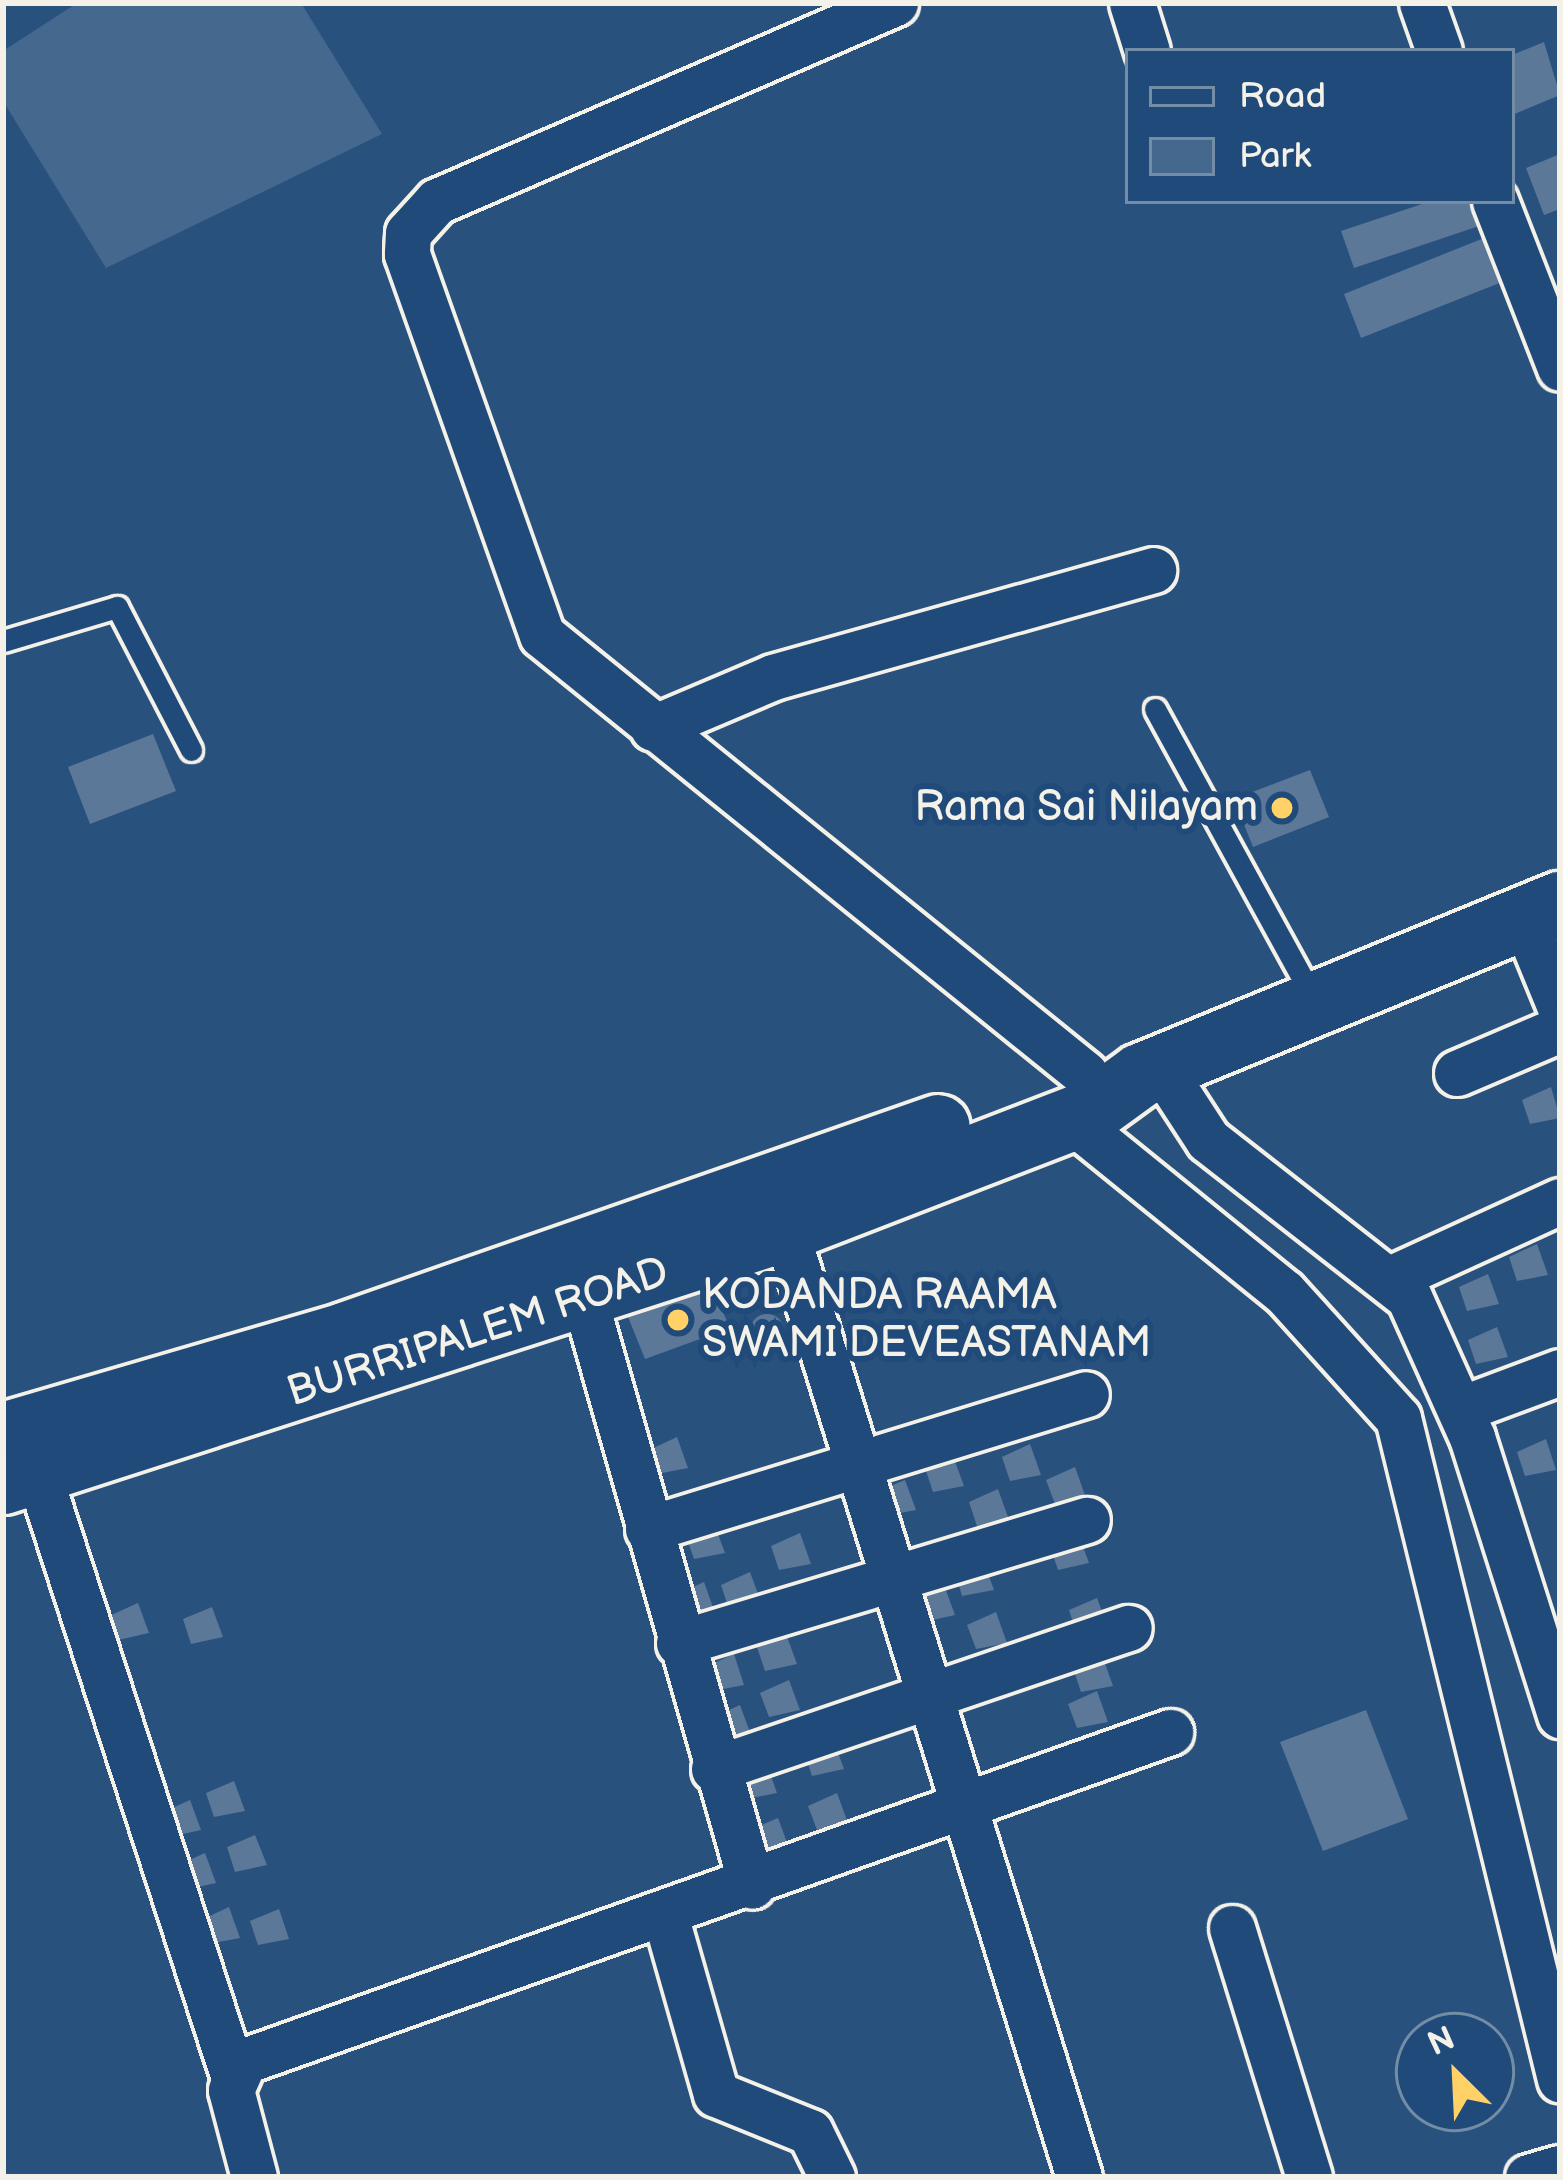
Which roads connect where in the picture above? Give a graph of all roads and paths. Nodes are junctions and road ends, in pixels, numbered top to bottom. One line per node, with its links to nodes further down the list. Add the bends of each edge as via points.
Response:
1 (895, 3): 11 (street, via 437,200 407,233 530,614 559,655)
2 (1132, 3): 4 (street)
3 (1422, 3): 5 (street)
4 (1146, 48)
5 (1438, 48)
6 (1496, 204): 7 (street)
7 (1560, 368)
8 (1153, 570): 11 (street, via 773,677)
9 (3, 641): 12 (lane, via 117,608)
10 (1155, 709): 14 (lane)
11 (653, 728): 16 (street)
12 (190, 750)
13 (1550, 969): 14 (main road, BURRIPALEM ROAD); 15 (street)
14 (1315, 1002): 16 (main road, BURRIPALEM ROAD)
15 (1457, 1073)
16 (1114, 1084): 18 (main road, BURRIPALEM ROAD); 19 (street, via 1208,1140); 24 (main road, BURRIPALEM ROAD, via 344,1334); 40 (street, via 1398,1418)
17 (1560, 1201): 19 (street)
18 (785, 1229): 20 (main road, BURRIPALEM ROAD); 25 (street)
19 (1394, 1277): 23 (street)
20 (585, 1301): 24 (main road, BURRIPALEM ROAD); 27 (street)
21 (1560, 1372): 23 (street)
22 (1085, 1394): 25 (street)
23 (1461, 1409): 32 (street)
24 (14, 1463): 39 (street)
25 (856, 1466): 27 (street); 28 (street)
26 (1087, 1520): 28 (street)
27 (648, 1529): 30 (street)
28 (890, 1580): 30 (street); 31 (street)
29 (1129, 1628): 31 (street)
30 (680, 1643): 34 (street)
31 (924, 1695): 34 (street); 35 (street)
32 (1560, 1715)
33 (1171, 1732): 35 (street)
34 (714, 1769): 36 (street)
35 (959, 1804): 36 (street); 44 (street)
36 (752, 1886): 37 (street)
37 (665, 1915): 39 (street, via 306,2036); 43 (street, via 716,2094 810,2132)
38 (1232, 1928): 45 (street)
39 (233, 2074): 42 (street)
40 (1560, 2080)
41 (1560, 2168): 46 (street)
42 (254, 2177)
43 (832, 2177)
44 (1079, 2177)
45 (1309, 2177)
46 (1528, 2177)

